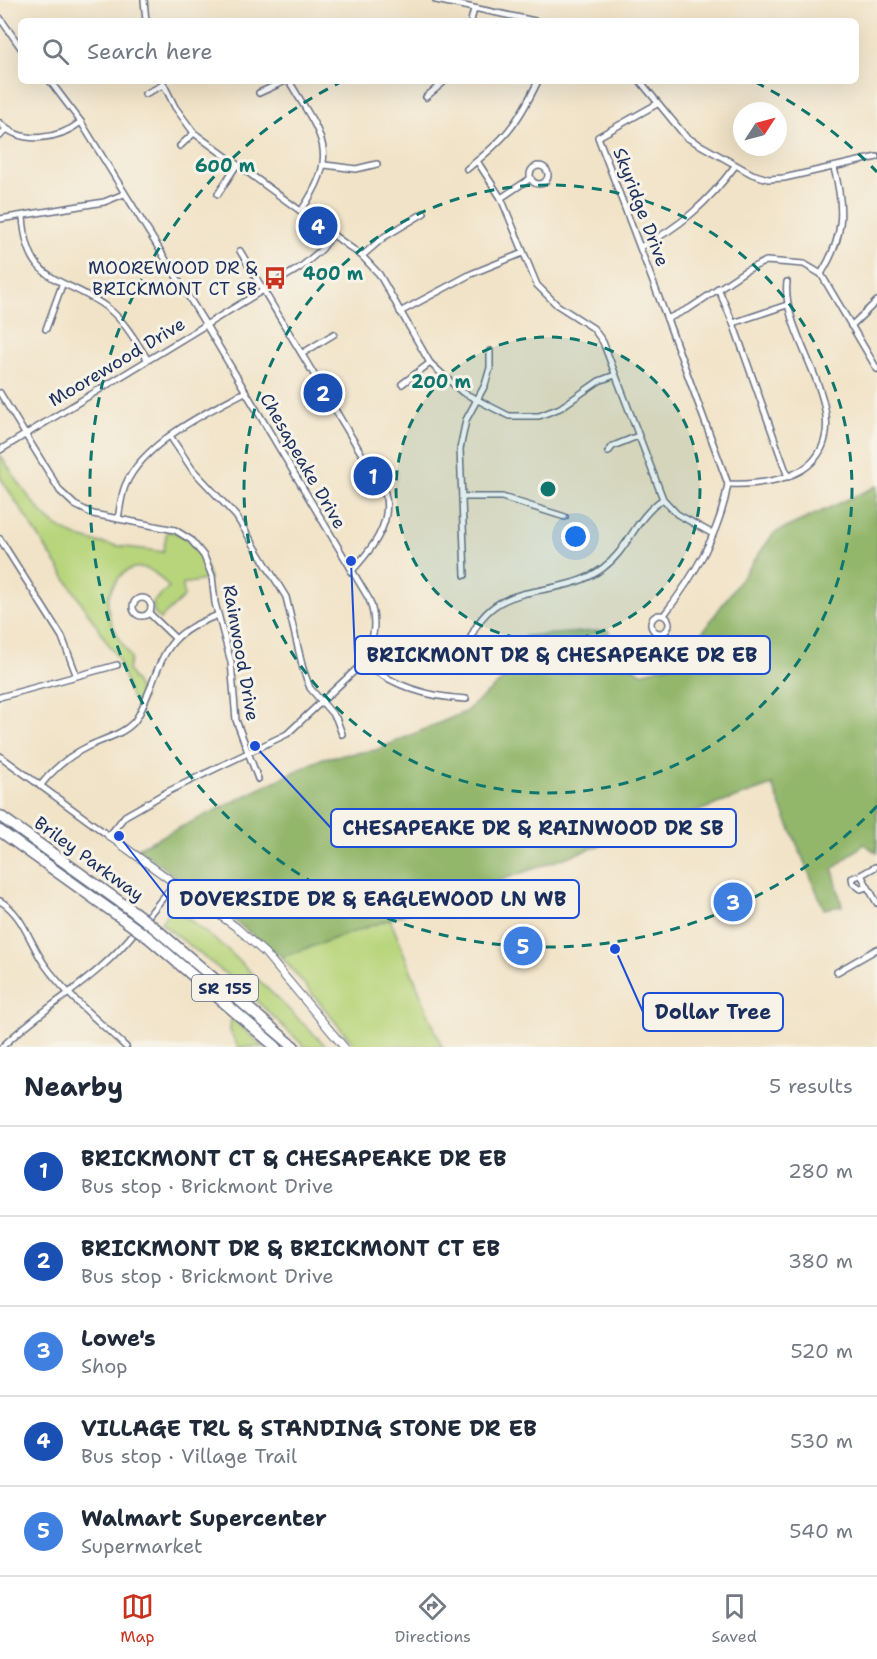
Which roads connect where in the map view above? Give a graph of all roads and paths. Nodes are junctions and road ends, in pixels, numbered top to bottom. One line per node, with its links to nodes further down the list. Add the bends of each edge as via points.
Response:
1 (144, 0): 5 (street)
2 (436, 0): 3 (street)
3 (474, 9): 6 (street); 7 (street)
4 (0, 18): 8 (street)
5 (146, 18)
6 (472, 18)
7 (520, 18)
8 (18, 44)
9 (52, 84): 21 (street, Chesapeake Drive)
10 (161, 84): 18 (street)
11 (164, 84): 24 (street)
12 (278, 84): 17 (street)
13 (292, 84): 30 (street, via 317,129)
14 (441, 84): 19 (street)
15 (537, 84): 28 (street, via 522,116 498,145)
16 (642, 84): 20 (street)
17 (259, 93)
18 (145, 94)
19 (426, 97)
20 (657, 104): 32 (street, via 686,137); 44 (street, Skyridge Drive, via 598,137)
21 (81, 122): 23 (street, via 57,136 40,138); 36 (street, Chesapeake Drive)
22 (0, 123): 23 (street)
23 (6, 129): 25 (street)
24 (194, 133): 26 (street); 31 (street)
25 (0, 136)
26 (180, 146)
27 (877, 157): 33 (street)
28 (477, 161): 34 (street); 38 (street)
29 (377, 164): 30 (street, via 356,169)
30 (325, 165): 39 (street, via 317,187)
31 (236, 166): 37 (street); 39 (street)
32 (735, 166): 33 (street, via 768,179); 44 (street, via 701,207)
33 (834, 168): 48 (street, via 842,197 838,239)
34 (467, 169)
35 (531, 178): 38 (street)
36 (124, 194): 41 (street, via 104,202); 58 (street, Chesapeake Drive)
37 (218, 194)
38 (501, 198): 46 (street)
39 (301, 211): 43 (street)
40 (424, 213): 47 (street, via 384,237)
41 (23, 217): 42 (street); 50 (street, via 26,245 38,265)
42 (0, 219)
43 (333, 234): 47 (street); 52 (street, Moorewood Drive, via 302,267)
44 (640, 247): 56 (street, Skyridge Drive)
45 (240, 252): 52 (street)
46 (523, 253): 55 (street, via 471,274); 67 (street, via 546,296 593,328 603,342)
47 (362, 256): 55 (street, via 379,274)
48 (821, 274): 51 (street, via 804,264 766,261); 59 (street)
49 (786, 282): 54 (street)
50 (62, 285): 60 (street); 64 (street, via 109,309 126,325)
51 (718, 288): 56 (street); 57 (street)
52 (264, 290): 58 (street, Moorewood Drive); 63 (street)
53 (877, 302): 59 (street)
54 (787, 305): 57 (street); 77 (street, via 822,398 826,426 818,455 804,469)
55 (400, 312): 65 (street)
56 (667, 319): 78 (street, Skyridge Drive)
57 (733, 323): 77 (street)
58 (206, 326): 64 (street, Moorewood Drive); 69 (street, Chesapeake Drive)
59 (851, 326): 66 (street)
60 (46, 329)
61 (334, 334): 63 (street)
62 (490, 351): 71 (street, via 490,368)
63 (303, 353): 85 (street, via 379,480 387,504 380,533)
64 (148, 360): 72 (street, Moorewood Drive)
65 (430, 363): 68 (street); 71 (street)
66 (877, 369)
67 (615, 375): 71 (street, via 539,416 509,416); 74 (street)
68 (402, 384)
69 (245, 392): 73 (street); 85 (street, Chesapeake Drive)
70 (0, 393): 72 (street, Rainwood Drive)
71 (477, 400): 79 (street, via 466,420 459,449)
72 (25, 435): 75 (street, Moorewood Drive); 82 (street, Rainwood Drive, via 60,491 75,505)
73 (170, 436): 82 (street, via 136,466 124,487); 98 (street, via 192,470 236,516 286,597 303,669 310,688)
74 (638, 436): 76 (street); 80 (street)
75 (0, 450)
76 (608, 452)
77 (788, 477): 78 (street)
78 (728, 484): 83 (street)
79 (462, 497): 81 (street, via 502,497); 86 (street)
80 (663, 499): 83 (street, via 697,528); 91 (street, via 642,516 615,558 603,568 576,581 506,598 486,612)
81 (565, 517)
82 (118, 519): 88 (street, Rainwood Drive, via 175,530 191,540 204,556 212,576)
83 (713, 534): 89 (street, via 688,584)
84 (0, 538): 94 (street, via 62,637)
85 (351, 572): 92 (street, Chesapeake Drive, via 373,610 373,640)
86 (465, 575)
87 (149, 613): 90 (street)
88 (218, 615): 90 (street); 100 (street, Rainwood Drive, via 231,662 236,720)
89 (664, 615)
90 (175, 638): 103 (street, via 160,661 141,711 132,723 70,755)
91 (469, 642)
92 (363, 663): 97 (street, via 386,680 418,693); 98 (street, Chesapeake Drive)
93 (117, 665): 94 (street)
94 (76, 674): 96 (street)
95 (0, 688): 96 (street)
96 (1, 697)
97 (466, 699)
98 (321, 701): 99 (street, via 336,718); 100 (street, Chesapeake Drive, via 287,734)
99 (342, 734)
100 (248, 754): 102 (street, Rainwood Drive); 106 (street, Chesapeake Drive, via 124,816)
101 (0, 756): 103 (street)
102 (258, 779)
103 (40, 786): 106 (street)
104 (0, 816): 113 (highway, Briley Parkway / SR 155, bridge, via 134,912)
105 (0, 831): 113 (highway, Briley Parkway / SR 155, bridge, via 127,922)
106 (109, 836): 109 (street)
107 (875, 867): 108 (street)
108 (861, 874): 110 (street); 110 (street, via 852,878 853,883 861,889)
109 (174, 884): 116 (street, via 116,956); 121 (street, via 236,927 265,953)
110 (867, 887): 112 (street)
111 (0, 901): 116 (street, via 17,916 45,965)
112 (877, 903)
113 (153, 934): 119 (highway, Briley Parkway / SR 155); 120 (highway, Briley Parkway / SR 155)
114 (877, 949): 115 (street)
115 (837, 972)
116 (71, 994): 117 (street, via 20,1029); 118 (street)
117 (2, 1047)
118 (126, 1047)
119 (275, 1047)
120 (294, 1047)
121 (344, 1047)

